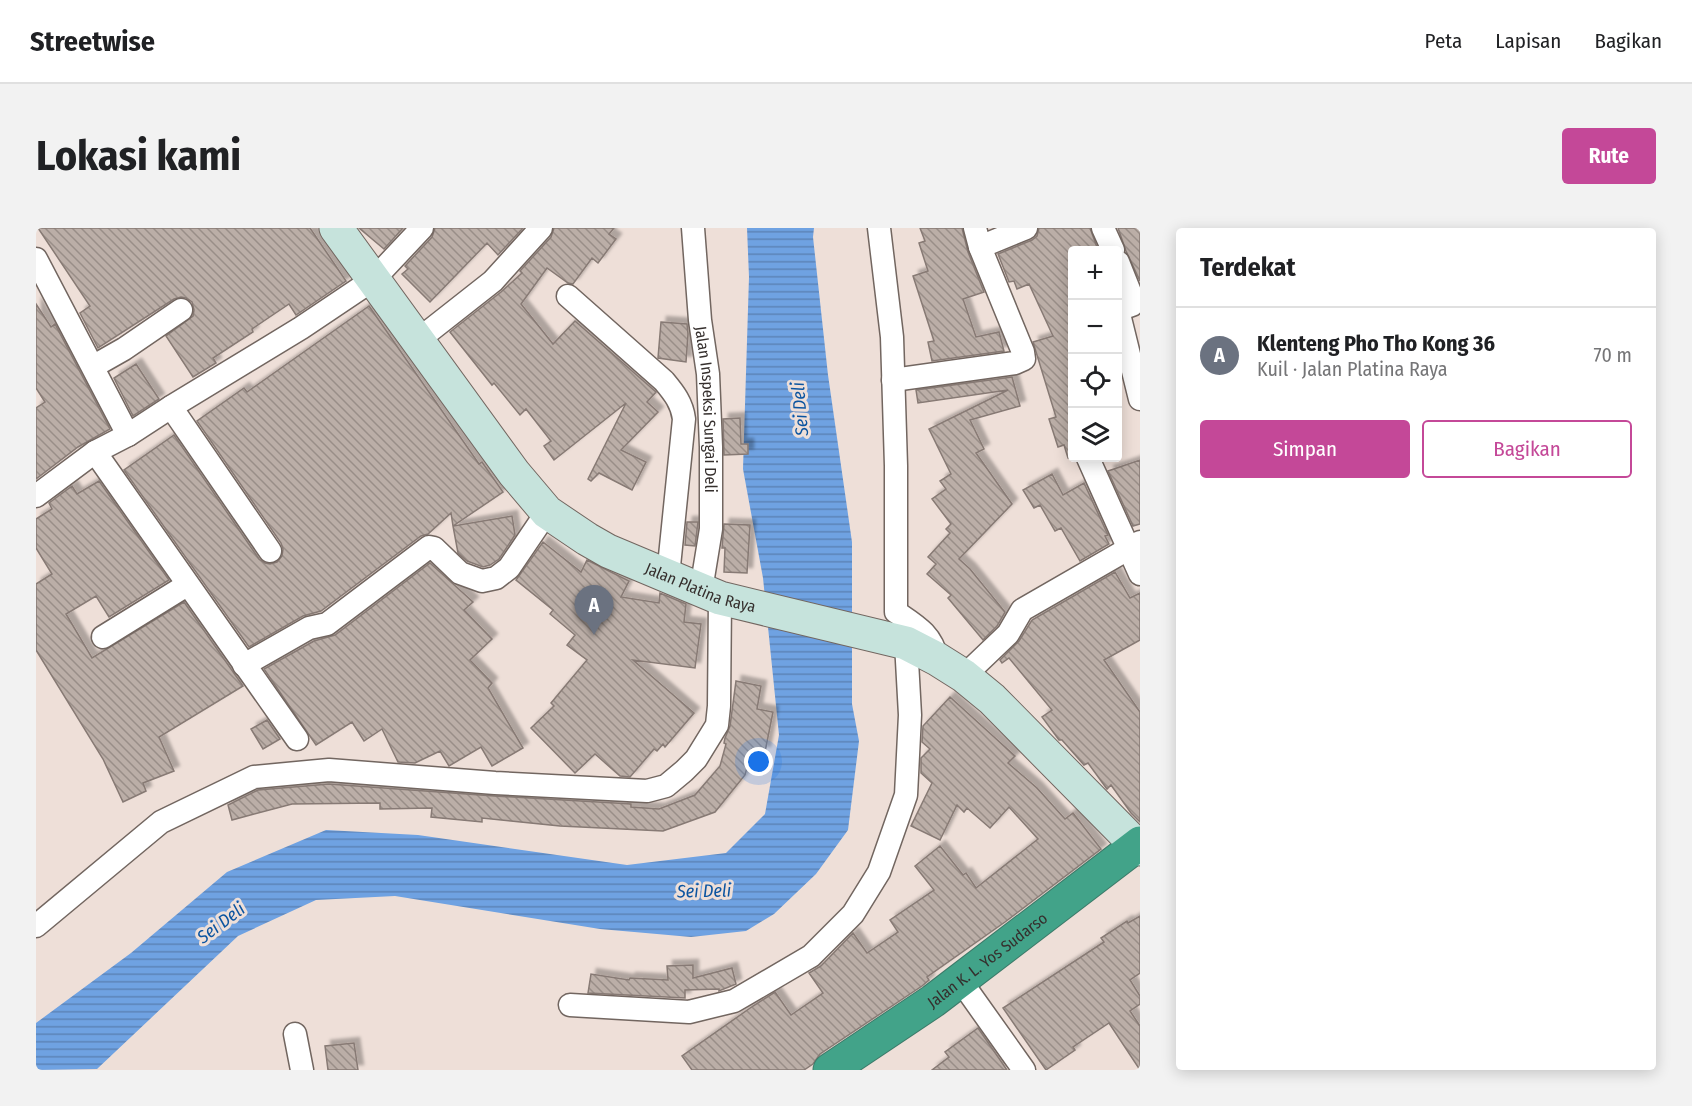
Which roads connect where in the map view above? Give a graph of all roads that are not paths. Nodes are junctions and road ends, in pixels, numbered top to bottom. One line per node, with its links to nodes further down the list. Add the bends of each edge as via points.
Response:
1 (336, 228): 12 (main road, Jalan Platina Raya)
2 (422, 228): 12 (street)
3 (541, 228): 15 (street, via 494,281)
4 (693, 228): 30 (street, Jalan Inspeksi Sungai Deli, via 708,374)
5 (879, 228): 17 (street)
6 (1026, 228): 8 (street)
7 (1103, 228): 9 (street)
8 (978, 238): 17 (street, via 1024,359)
9 (1111, 246)
10 (36, 259): 16 (street)
11 (1122, 272): 18 (street, via 1134,302 1118,310)
12 (374, 279): 15 (main road, Jalan Platina Raya); 19 (street)
13 (568, 296): 28 (street, via 664,381 682,408)
14 (181, 310): 16 (street)
15 (418, 340): 24 (main road, Jalan Platina Raya)
16 (94, 366): 20 (street)
17 (893, 380): 33 (street, via 896,612 922,628 935,646)
18 (1140, 399)
19 (171, 406): 20 (street); 26 (street)
20 (128, 435): 21 (street)
21 (95, 452): 23 (street); 29 (street)
22 (1090, 462): 25 (street)
23 (36, 496)
24 (547, 512): 28 (main road, Jalan Platina Raya, via 608,551); 34 (street, via 509,568 496,578 482,581 460,573 429,547 327,624 309,628)
25 (1134, 545): 27 (street); 35 (street, via 1022,610 1008,634)
26 (270, 550)
27 (1140, 574)
28 (668, 576): 30 (main road, Jalan Platina Raya)
29 (187, 585): 31 (street); 34 (street)
30 (710, 594): 32 (main road, Jalan Platina Raya); 38 (street, Jalan Inspeksi Sungai Deli, via 719,706 717,725 696,759 666,786 636,790 329,770 254,777 160,822)
31 (103, 637)
32 (899, 641): 33 (main road, Jalan Platina Raya); 40 (street, via 910,715 906,795 879,872 853,914 811,956 734,1001 689,1012)
33 (937, 658): 35 (main road, Jalan Platina Raya)
34 (244, 665): 36 (street)
35 (964, 676): 37 (main road, Jalan Platina Raya, via 992,699)
36 (297, 739)
37 (1139, 851): 39 (highway, Jalan K. L. Yos Sudarso); 43 (highway, Jalan K. L. Yos Sudarso, via 933,1001)
38 (36, 926)
39 (970, 994): 44 (highway, Jalan K. L. Yos Sudarso); 45 (street)
40 (570, 1005)
41 (296, 1034): 42 (street)
42 (302, 1070)
43 (830, 1070)
44 (862, 1070)
45 (1024, 1070)

